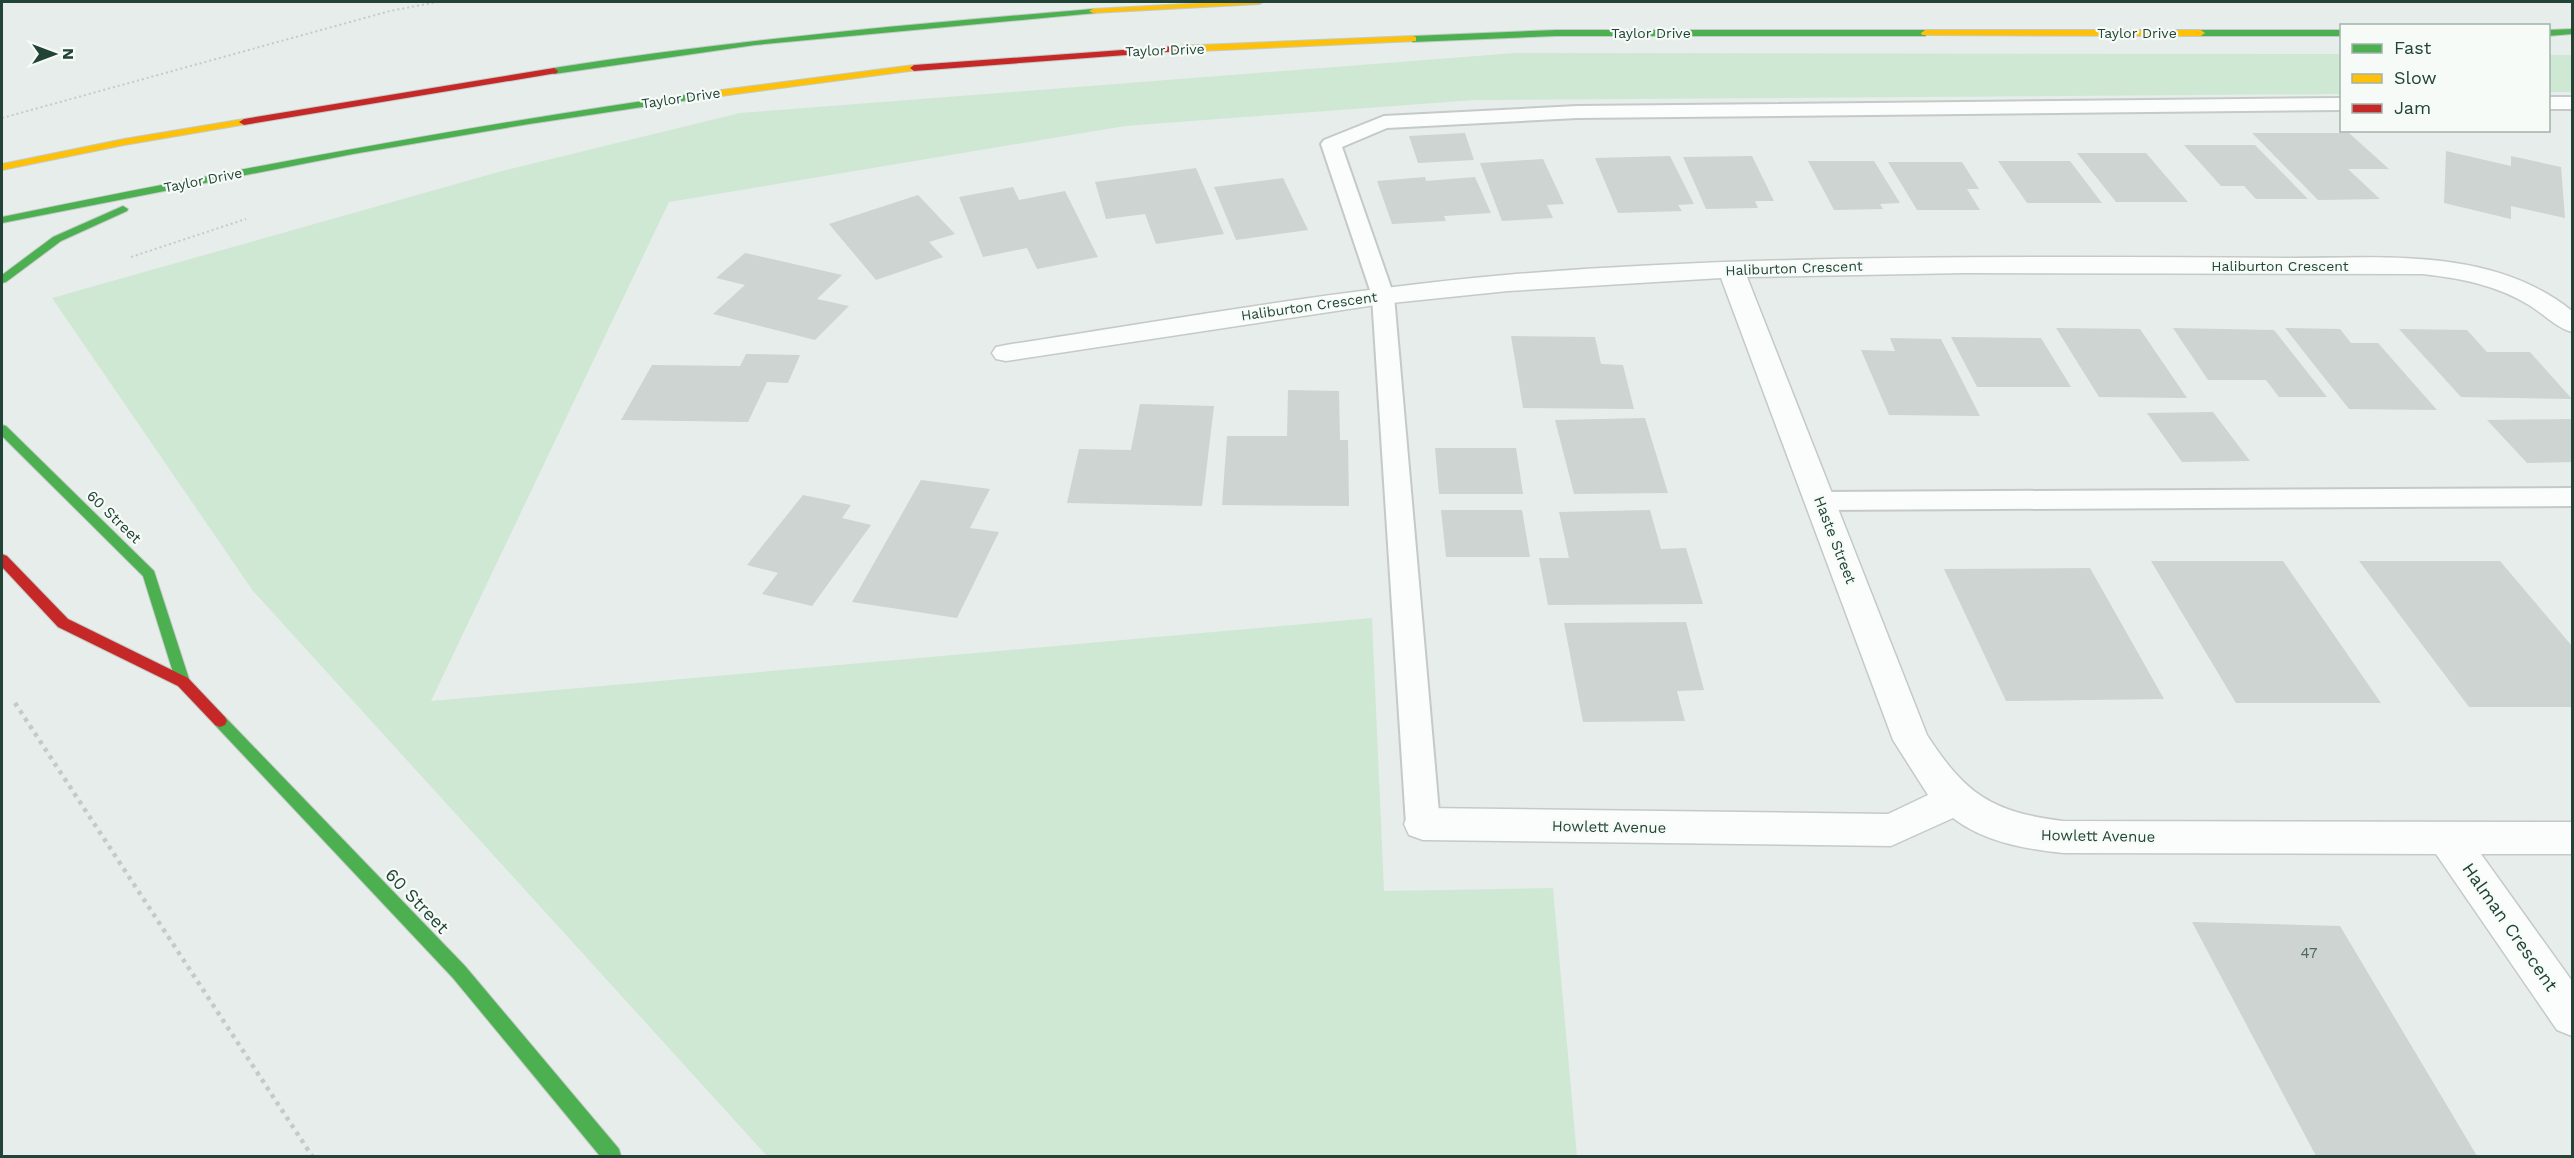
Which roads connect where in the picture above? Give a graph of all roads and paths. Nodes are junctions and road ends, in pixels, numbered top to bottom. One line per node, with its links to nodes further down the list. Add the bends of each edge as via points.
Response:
1 (437, 2): 9 (path, via 390,11)
2 (1259, 2): 10 (main road, via 1092,11 878,30 623,59)
3 (2572, 32): 5 (main road)
4 (2340, 33): 13 (main road, Taylor Drive, via 1556,33 1118,52 939,65 578,112)
5 (2550, 33)
6 (2550, 103): 7 (lane)
7 (2572, 103)
8 (2340, 104): 19 (lane, via 1757,108 1384,122 1331,144)
9 (2, 117)
10 (124, 142): 11 (main road); 12 (main road)
11 (2, 155)
12 (2, 167)
13 (168, 186): 15 (main road, Taylor Drive); 18 (main road, via 57,239)
14 (251, 218): 16 (path)
15 (2, 220)
16 (129, 258)
17 (1731, 270): 19 (street, Haliburton Crescent, via 1551,280); 20 (street, Haliburton Crescent, via 1887,265 2422,266 2452,268 2501,281 2536,297); 24 (street, Haste Street)
18 (2, 280)
19 (1383, 296): 21 (street, Haliburton Crescent); 29 (lane)
20 (2572, 324)
21 (1006, 353)
22 (2, 429): 26 (main road, 60 Street, via 149,574)
23 (2572, 496): 24 (lane)
24 (1821, 501): 28 (street, Haste Street, via 1911,740 1938,783)
25 (2, 559): 26 (main road, 60 Street, via 63,623)
26 (183, 682): 34 (main road, 60 Street, via 459,972)
27 (15, 703): 33 (path)
28 (1955, 800): 29 (street, Howlett Avenue, via 1891,830); 30 (street, Howlett Avenue, via 2005,826 2063,837)
29 (1423, 824)
30 (2447, 838): 31 (street, Howlett Avenue); 32 (street, Halman Crescent)
31 (2572, 838)
32 (2572, 1017)
33 (312, 1156)
34 (612, 1156)

